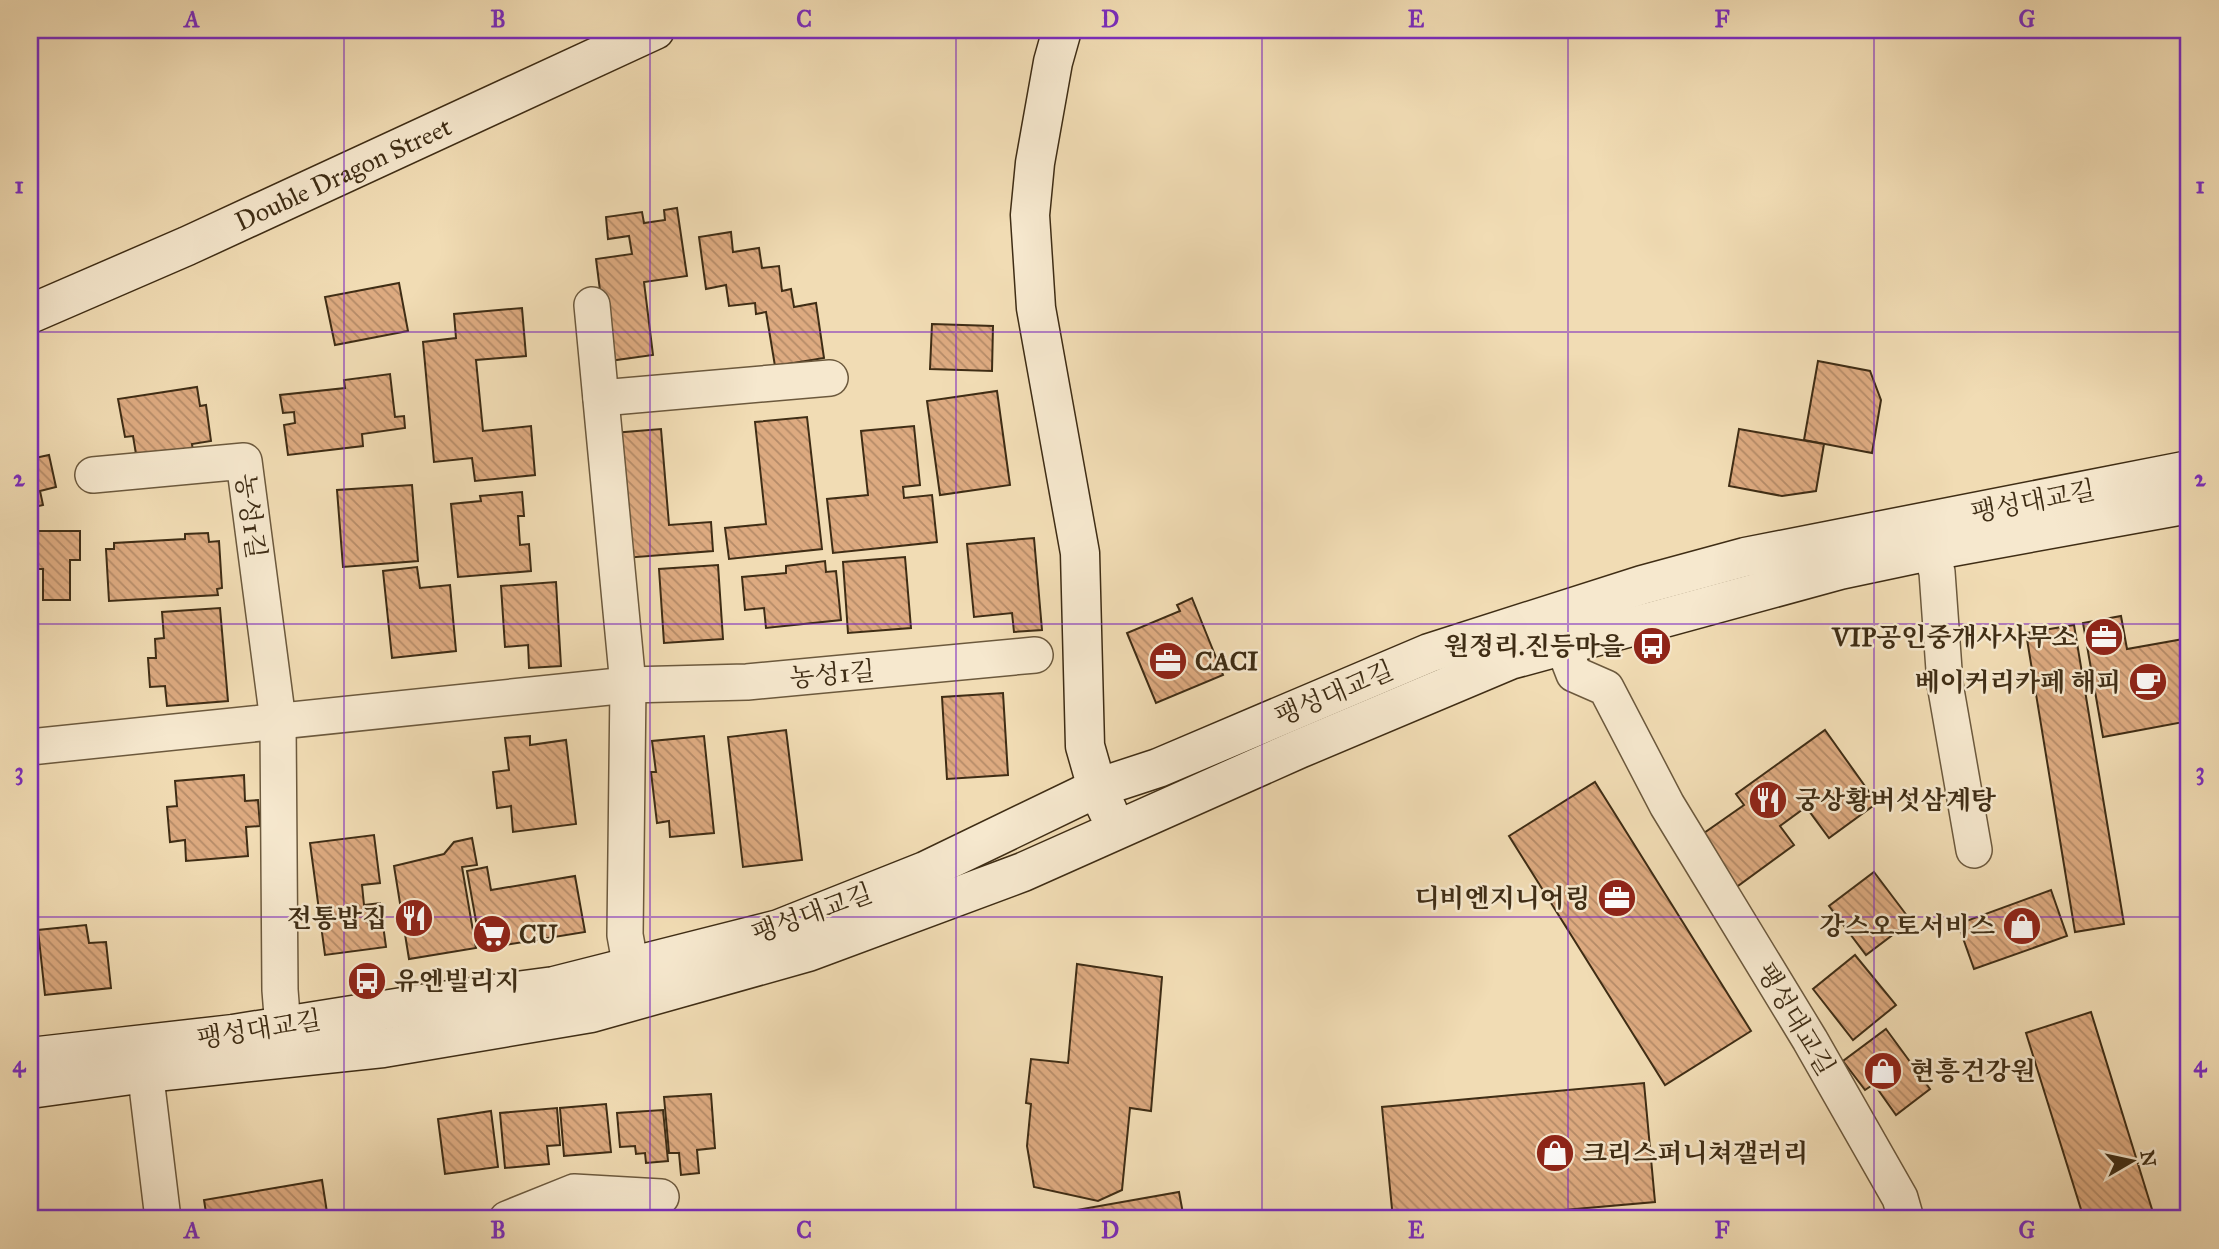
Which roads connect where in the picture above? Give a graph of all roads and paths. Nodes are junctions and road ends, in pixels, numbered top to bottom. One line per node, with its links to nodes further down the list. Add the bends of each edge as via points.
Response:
1 (655, 30): 4 (main road, Double Dragon Street)
2 (1062, 30): 16 (main road, via 1035,163 1030,215 1036,308 1080,554 1086,746)
3 (592, 305): 6 (street)
4 (30, 314)
5 (830, 378): 6 (street)
6 (601, 398): 13 (street)
7 (2189, 470): 10 (main road, 팽성대교길)
8 (93, 475): 14 (street, 농성1길, via 244,461)
9 (2189, 504): 10 (main road)
10 (1929, 536): 11 (main road, 팽성대교길, via 1885,528 1745,557 1642,585); 18 (street, via 1937,572 1945,684)
11 (1557, 629): 16 (main road, 팽성대교길, via 1429,653 1158,768); 17 (main road, via 1510,660); 27 (street, 팽성대교길, via 1574,674 1606,688 1667,804 1900,1198)
12 (1035, 655): 13 (street, 농성1길, via 747,682)
13 (628, 685): 14 (street, 농성1길); 19 (street, via 625,935)
14 (278, 721): 15 (street, 농성1길); 20 (street, 농성1길)
15 (30, 747)
16 (1097, 788): 17 (main road); 19 (main road, 팽성대교길, via 925,871)
17 (1116, 831): 19 (main road, via 1023,872 808,952)
18 (1974, 850)
19 (637, 983): 20 (main road, 팽성대교길, via 554,986 435,1002)
20 (284, 1042): 22 (main road, 팽성대교길)
21 (30, 1057): 22 (main road, 팽성대교길)
22 (144, 1059): 23 (main road); 25 (street)
23 (30, 1089)
24 (661, 1196): 26 (street, via 574,1192)
25 (163, 1219)
26 (507, 1219)
27 (1906, 1219)

